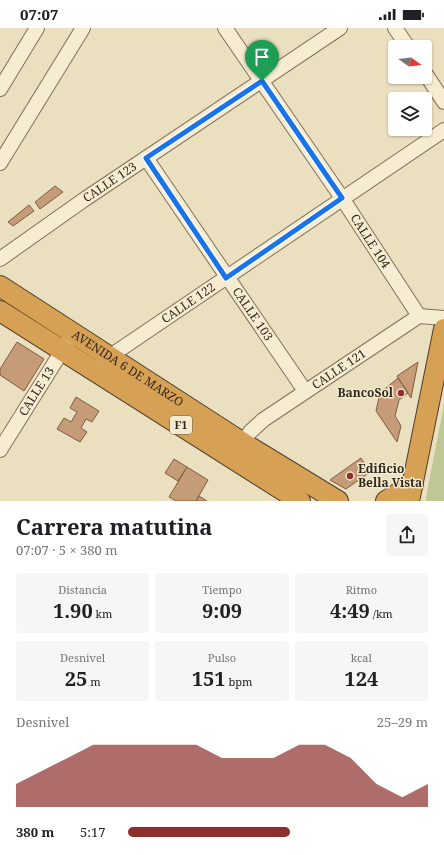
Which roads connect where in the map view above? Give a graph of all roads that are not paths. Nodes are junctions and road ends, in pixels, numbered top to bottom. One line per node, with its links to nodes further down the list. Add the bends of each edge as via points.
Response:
1 (37, 28): 9 (street)
2 (83, 28): 13 (street)
3 (225, 28): 7 (street, CALLE 104)
4 (340, 28): 7 (street, CALLE 123)
5 (395, 28): 6 (street)
6 (403, 40)
7 (262, 81): 12 (street, CALLE 123); 14 (street, CALLE 104)
8 (432, 84): 10 (street)
9 (0, 89)
10 (444, 102)
11 (444, 130): 14 (street, CALLE 122)
12 (146, 158): 15 (street, CALLE 123); 16 (street, CALLE 103)
13 (0, 162)
14 (342, 198): 16 (street, CALLE 122); 19 (street, CALLE 104)
15 (0, 259)
16 (226, 278): 24 (street, CALLE 122); 26 (street, CALLE 103)
17 (0, 286): 22 (highway, AVENIDA 6 DE MARZO / F1)
18 (0, 311): 23 (highway, AVENIDA 6 DE MARZO / F1)
19 (419, 316): 20 (street); 26 (street, CALLE 121)
20 (444, 318)
21 (444, 329): 29 (highway)
22 (73, 332): 23 (street, CALLE 13); 24 (highway, AVENIDA 6 DE MARZO / F1)
23 (62, 350): 25 (highway, AVENIDA 6 DE MARZO / F1); 28 (street, CALLE 13)
24 (110, 356): 25 (street, CALLE 122); 27 (highway, AVENIDA 6 DE MARZO / F1)
25 (92, 368): 30 (highway, AVENIDA 6 DE MARZO / F1)
26 (305, 392): 27 (street, CALLE 121, via 264,420 250,432)
27 (243, 443): 31 (highway, AVENIDA 6 DE MARZO / F1)
28 (0, 450)
29 (411, 492): 32 (highway)
30 (300, 501)
31 (338, 501)
32 (386, 501)

